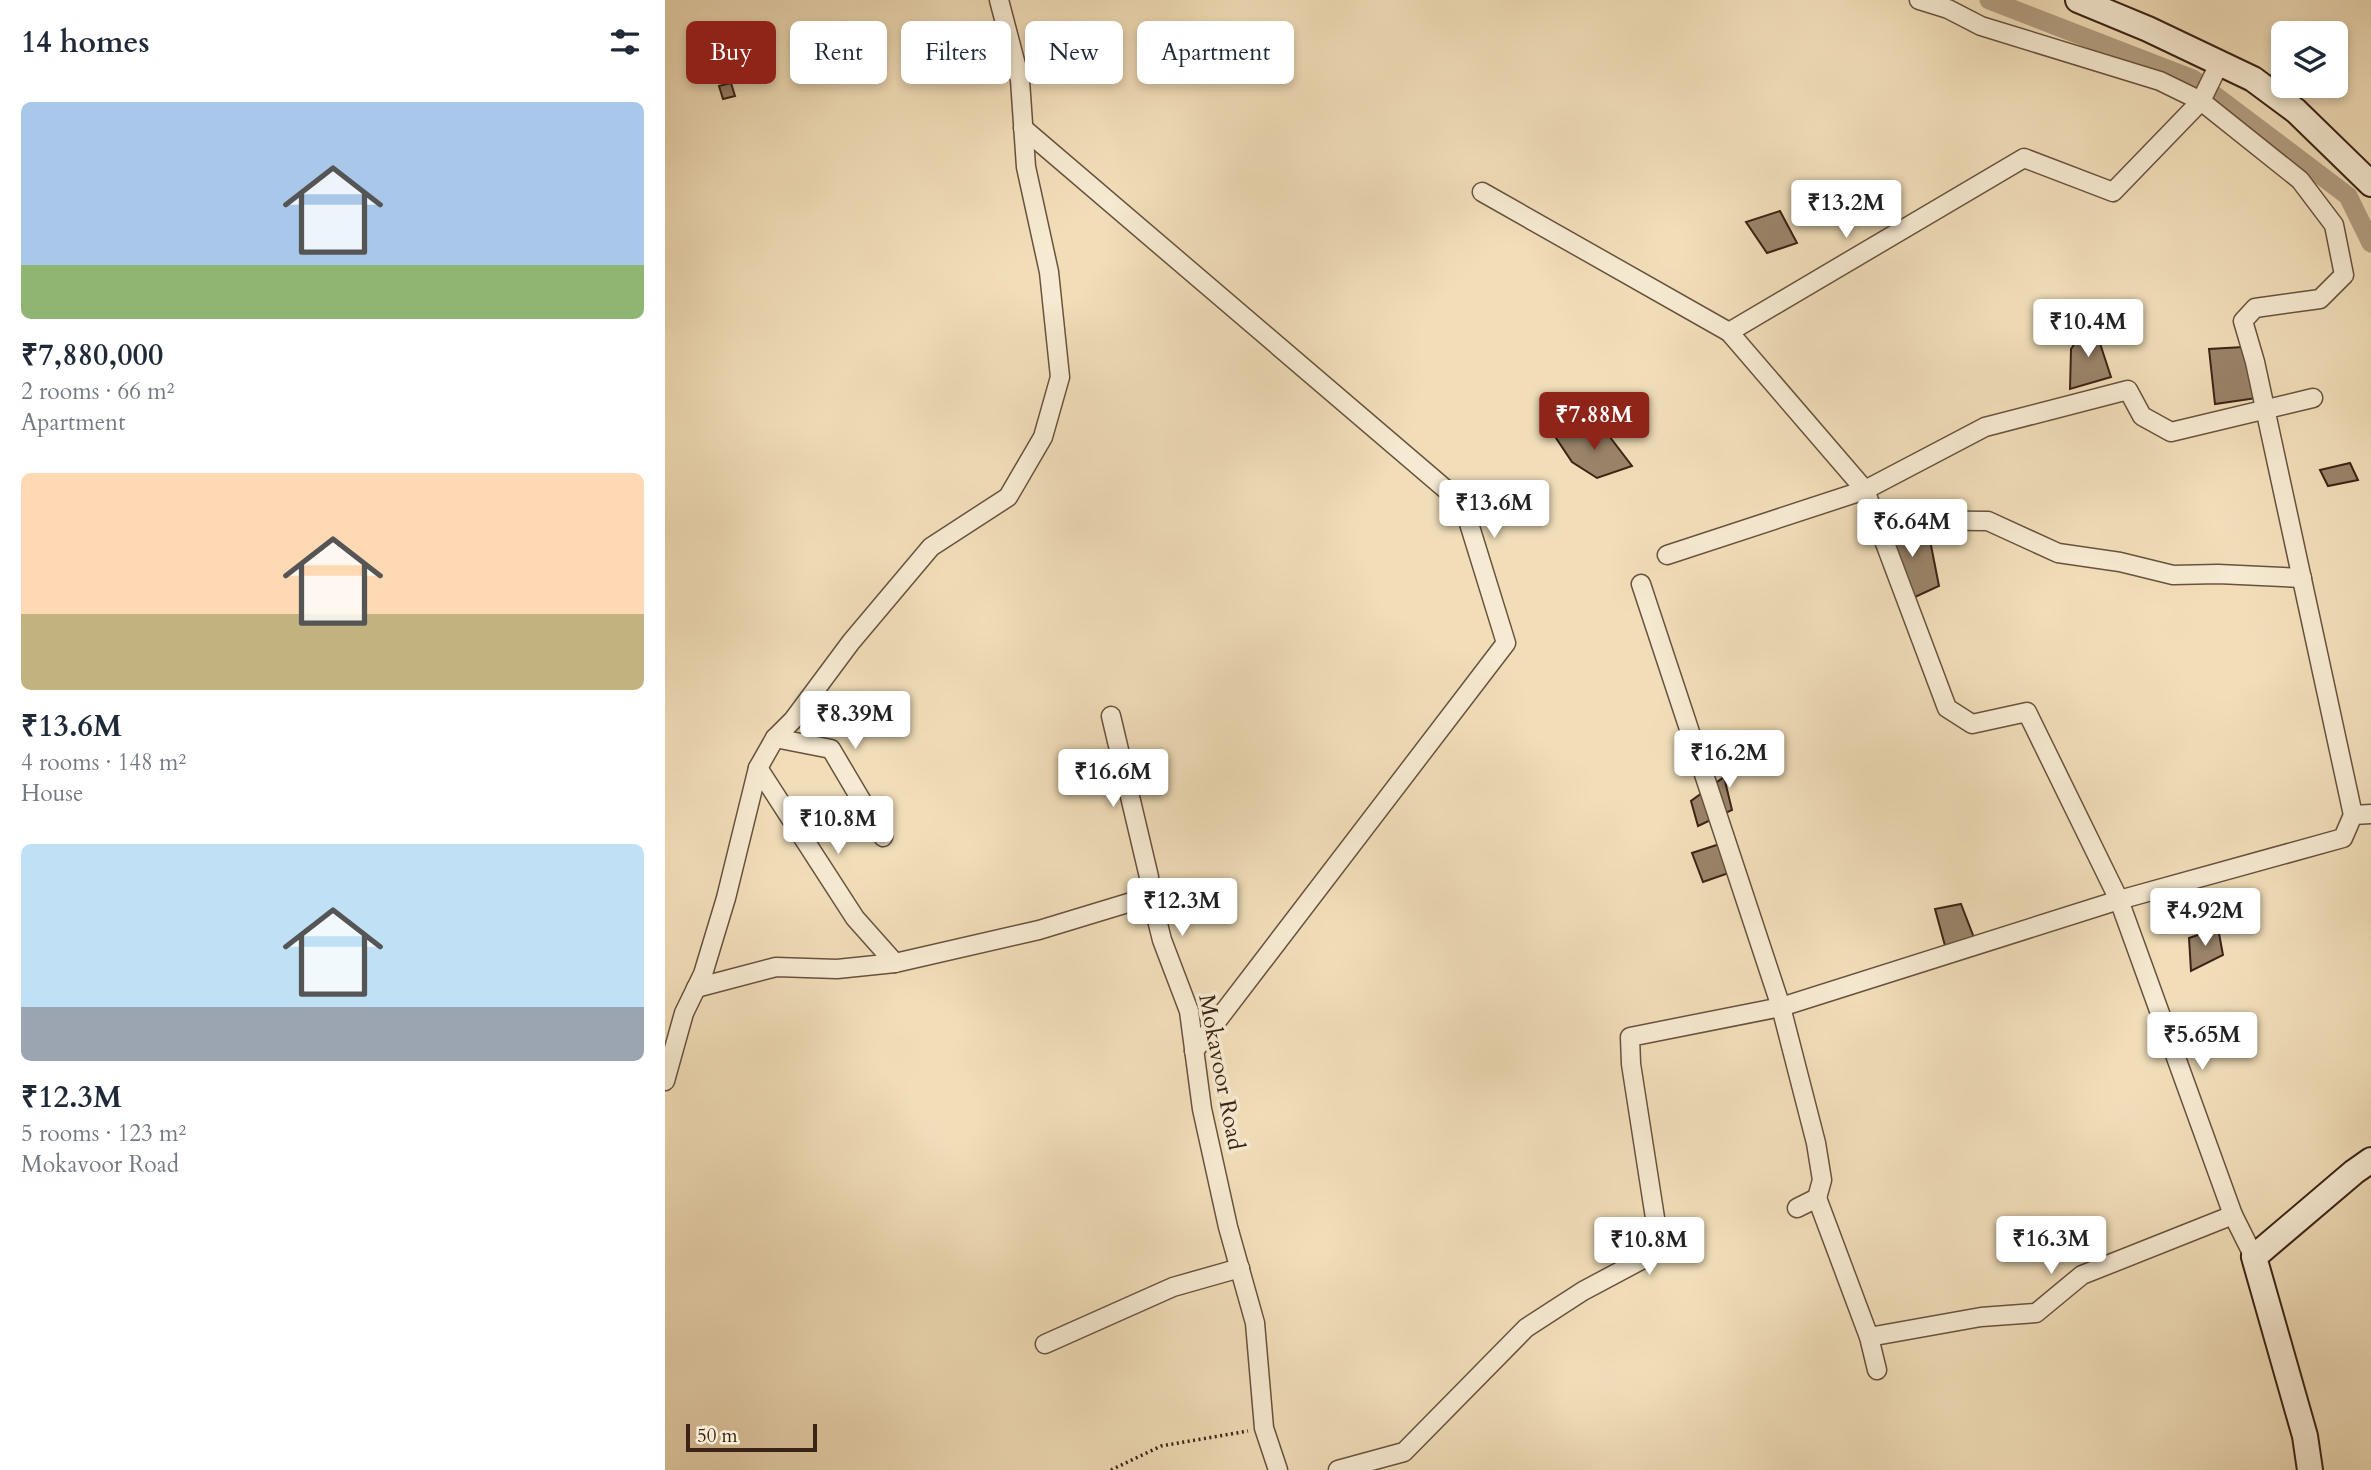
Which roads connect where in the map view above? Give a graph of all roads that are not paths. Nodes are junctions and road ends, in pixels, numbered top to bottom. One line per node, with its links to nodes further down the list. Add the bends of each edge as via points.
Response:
1 (999, 0): 6 (street, via 1020,80)
2 (1919, 0): 5 (street, via 1980,26 2160,81)
3 (2078, 0): 4 (main road)
4 (2220, 62): 5 (street); 7 (main road, via 2253,79 2296,111)
5 (2201, 101): 9 (street, via 2113,192 2024,158); 11 (street, via 2300,180 2334,225 2344,275 2320,299 2256,308 2243,321)
6 (1023, 128): 18 (street, via 1026,167 1049,272 1060,377 1043,436 1008,497 931,547); 27 (street, via 1463,504 1506,643)
7 (2371, 184)
8 (1482, 192): 9 (street)
9 (1729, 332): 12 (street)
10 (2313, 398): 11 (street)
11 (2266, 409): 12 (street, via 2171,432 2142,416 2128,390 1986,427); 15 (street)
12 (1865, 490): 13 (street); 14 (street)
13 (1877, 520): 15 (street, via 1988,521 2058,553 2173,575); 23 (street, via 1947,708 1972,724 2027,712)
14 (1667, 555)
15 (2302, 578): 20 (street)
16 (1641, 584): 26 (street)
17 (1111, 716): 22 (street, Mokavoor Road)
18 (775, 738): 19 (street); 21 (street, via 831,749)
19 (758, 768): 24 (street, via 855,918); 25 (street, via 726,898)
20 (2362, 815): 23 (street, via 2343,838)
21 (883, 837)
22 (1151, 896): 24 (street, via 1039,930); 27 (street, Mokavoor Road, via 1189,1011)
23 (2119, 901): 26 (street); 32 (street)
24 (895, 964): 25 (street, via 837,969 776,967)
25 (696, 988): 28 (street)
26 (1781, 1007): 30 (street, via 1816,1143 1822,1180); 39 (street, via 1630,1037 1660,1250 1526,1328 1404,1452)
27 (1194, 1051): 34 (street, Mokavoor Road, via 1202,1110)
28 (665, 1081)
29 (2371, 1160): 33 (main road)
30 (1817, 1198): 31 (street); 35 (street)
31 (1797, 1208)
32 (2233, 1215): 33 (street); 35 (street, via 2082,1275 2036,1313 1981,1317)
33 (2254, 1257): 40 (main road, via 2305,1436)
34 (1240, 1268): 36 (street, via 1173,1287); 38 (street, Mokavoor Road, via 1255,1323 1264,1428)
35 (1869, 1337): 37 (street)
36 (1045, 1344)
37 (1877, 1370)
38 (1277, 1470)
39 (1338, 1470)
40 (2310, 1470)

